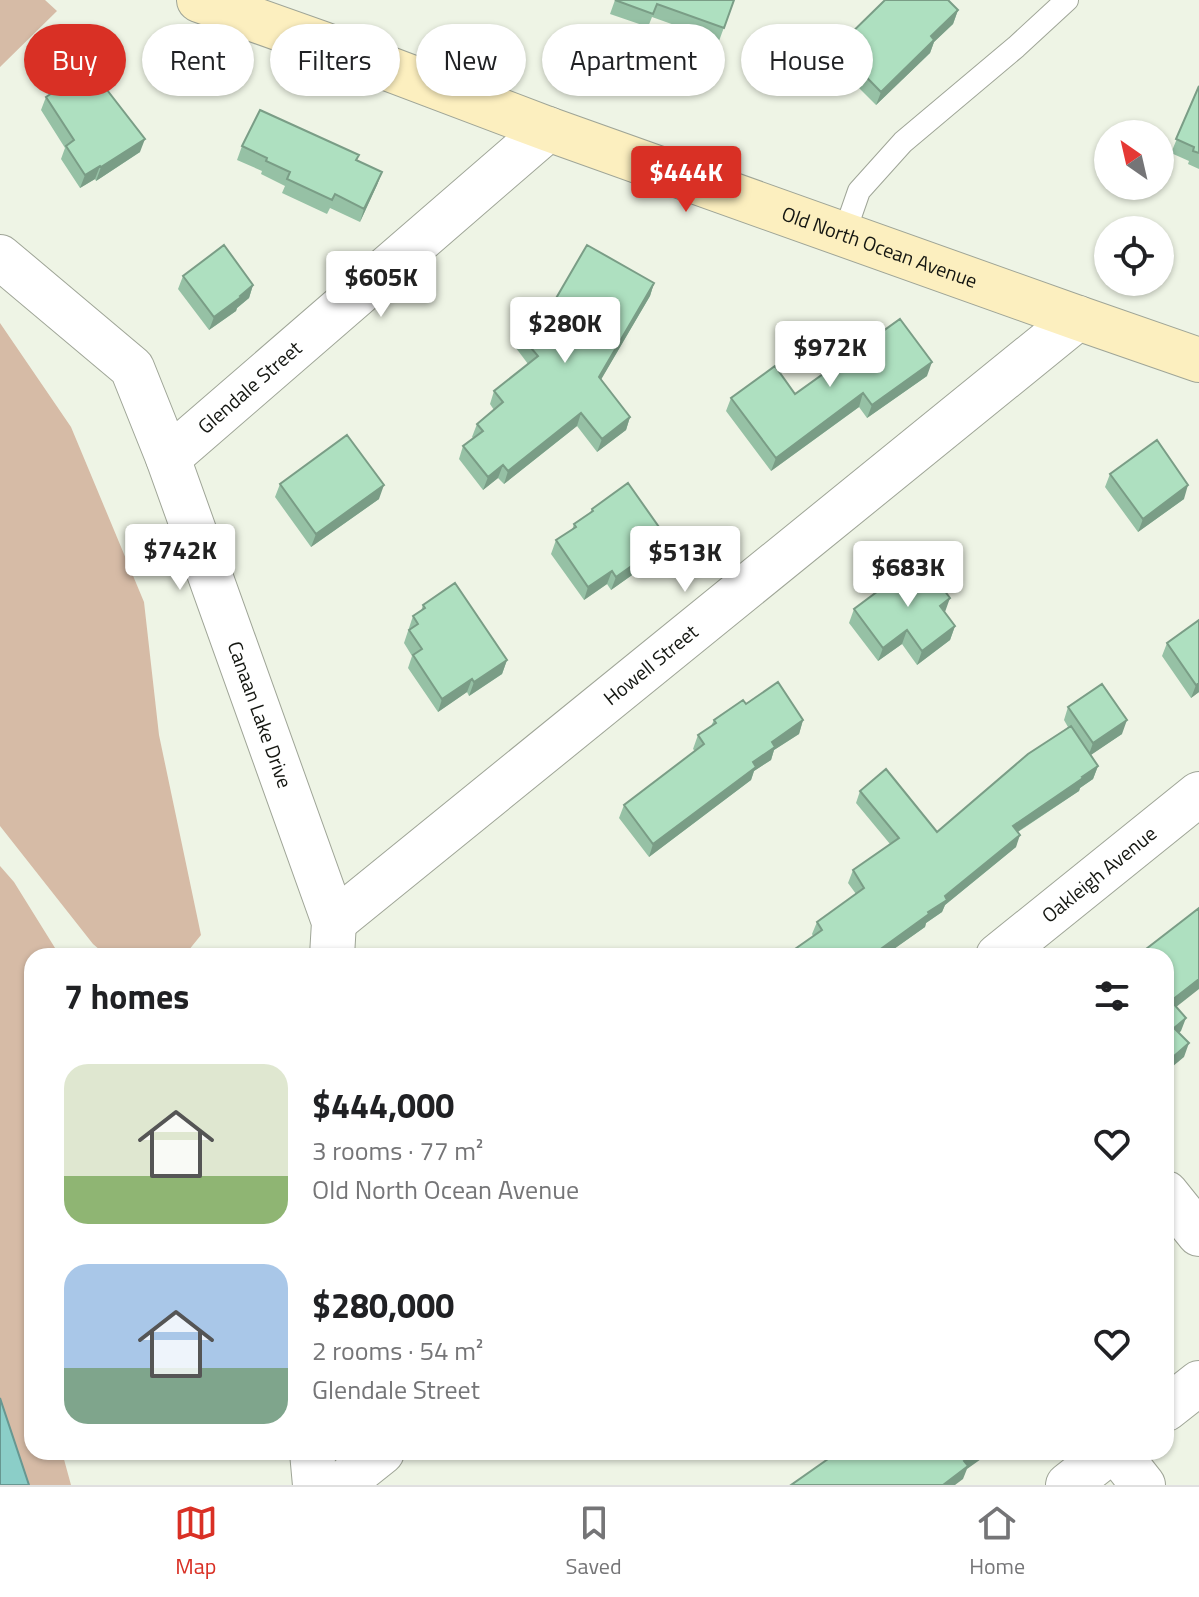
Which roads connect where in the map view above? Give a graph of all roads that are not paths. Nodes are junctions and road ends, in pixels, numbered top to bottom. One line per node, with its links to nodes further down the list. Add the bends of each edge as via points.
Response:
1 (199, 0): 3 (street, Old North Ocean Avenue)
2 (1067, 0): 4 (lane, via 903,142 859,191)
3 (548, 129): 4 (street, Old North Ocean Avenue); 8 (street, Glendale Street)
4 (844, 234): 6 (street, Old North Ocean Avenue)
5 (0, 257): 8 (street, Canaan Lake Drive, via 132,368)
6 (1078, 318): 7 (street, Old North Ocean Avenue); 10 (street, Howell Street)
7 (1199, 360)
8 (168, 458): 10 (street, Canaan Lake Drive)
9 (1199, 794): 11 (street, Oakleigh Avenue)
10 (333, 939)
11 (1008, 948)
12 (1174, 1203): 13 (street)
13 (1199, 1234)
14 (1199, 1383): 15 (street)
15 (1174, 1403)
16 (313, 1460): 20 (street)
17 (372, 1460): 21 (street)
18 (1100, 1460): 22 (street)
19 (1123, 1460): 23 (street)
20 (315, 1485)
21 (341, 1485)
22 (1068, 1485)
23 (1143, 1485)

